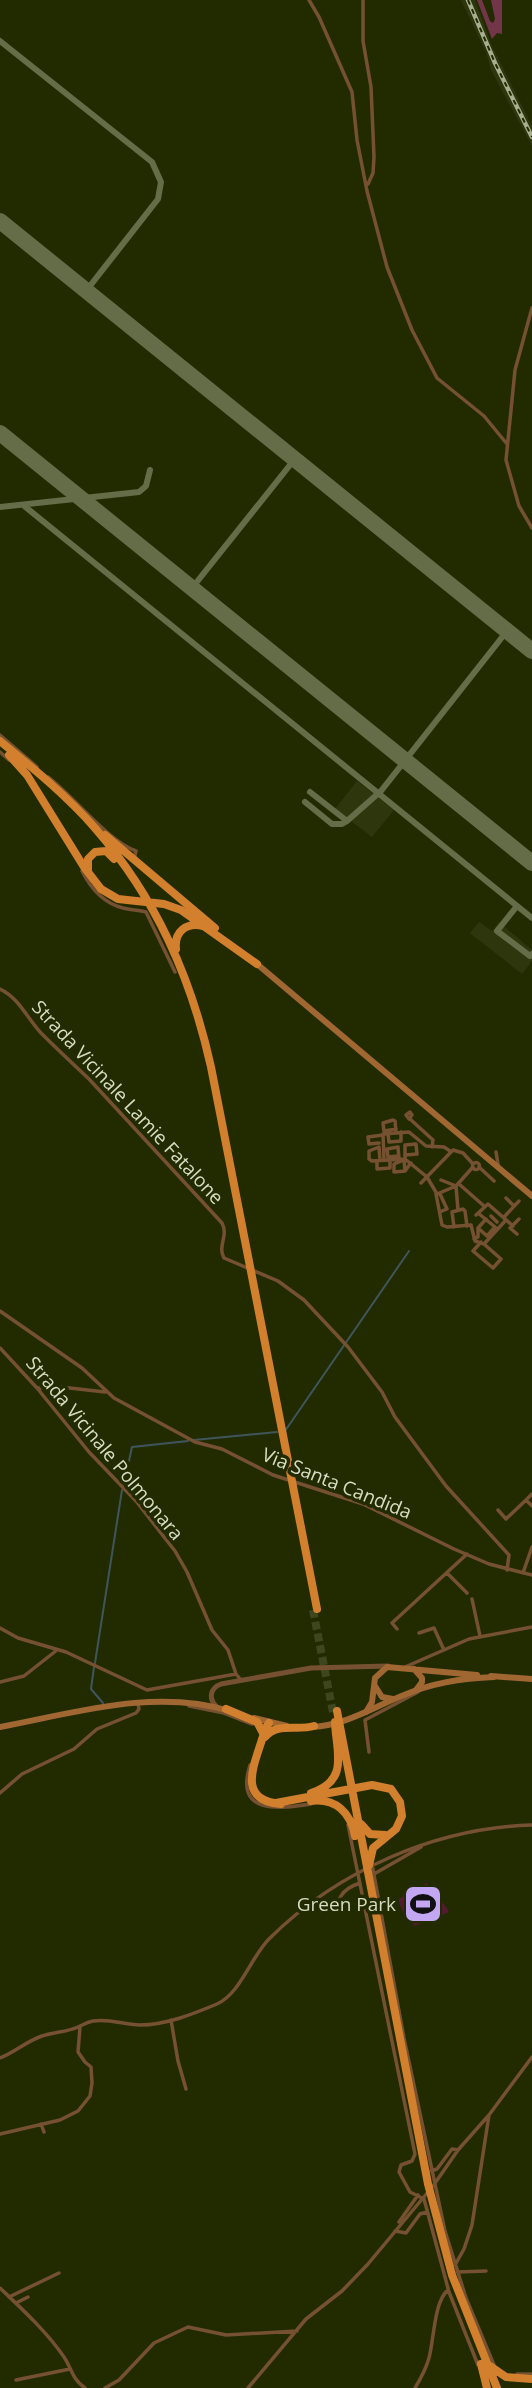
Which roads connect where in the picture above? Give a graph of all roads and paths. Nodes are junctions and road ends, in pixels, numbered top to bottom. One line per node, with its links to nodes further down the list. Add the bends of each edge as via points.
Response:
1 (309, 0): 3 (street, via 352,92)
2 (363, 0): 3 (street, via 374,157)
3 (367, 186): 5 (street, via 393,284 432,370 484,416)
4 (532, 308): 5 (street, via 516,369)
5 (507, 444): 6 (street, via 507,469)
6 (532, 528)
7 (0, 735): 10 (street, via 108,832 136,851)
8 (0, 746): 9 (highway); 11 (highway, via 27,775); 12 (highway, via 96,833)
9 (52, 786): 10 (highway); 17 (highway, via 94,827 139,885 168,935)
10 (134, 859): 14 (highway)
11 (85, 872): 12 (highway, via 107,894); 12 (highway, via 90,855 106,851); 15 (street, via 102,899 146,912)
12 (146, 902): 13 (highway, via 176,908); 17 (highway, via 182,975 203,1047 315,1610 211,1067)
13 (208, 929): 14 (highway); 17 (highway, via 185,927 176,945)
14 (257, 964): 26 (main road)
15 (175, 972)
16 (0, 989): 67 (street, Strada Vicinale Lamie Fatalone, via 13,997 40,1032 222,1223 221,1248 226,1260 289,1287 346,1345 446,1486 509,1555)
17 (194, 1001)
18 (411, 1114): 23 (street, via 433,1140)
19 (397, 1131): 20 (street); 20 (street, via 401,1141 389,1142); 23 (street, via 410,1132)
20 (388, 1133): 21 (street)
21 (383, 1135): 22 (street, via 368,1137 369,1144); 27 (street)
22 (379, 1143)
23 (432, 1147): 24 (street)
24 (450, 1151): 29 (street, via 463,1153); 31 (street)
25 (496, 1152): 37 (street, via 497,1163)
26 (485, 1156): 29 (street); 37 (main road)
27 (386, 1160): 27 (street, via 372,1161 369,1151 379,1147); 28 (street, via 406,1157)
28 (411, 1163): 30 (street); 31 (street)
29 (476, 1165): 33 (street); 35 (street)
30 (405, 1171)
31 (428, 1177): 34 (street); 36 (street)
32 (441, 1180): 35 (street)
33 (494, 1181)
34 (421, 1183)
35 (457, 1185): 36 (street); 40 (street); 42 (street)
36 (438, 1194): 50 (street, via 447,1209 442,1212 442,1224)
37 (532, 1194)
38 (506, 1198): 39 (street)
39 (516, 1203): 41 (street); 45 (street)
40 (484, 1206): 43 (street); 44 (street, via 477,1214)
41 (521, 1207)
42 (458, 1210): 48 (street, via 465,1212); 50 (street, via 452,1212)
43 (496, 1211): 44 (street); 45 (street)
44 (488, 1219): 47 (street); 51 (street); 51 (street, via 495,1227 487,1236)
45 (504, 1219): 49 (street); 54 (street)
46 (519, 1219): 49 (street)
47 (497, 1222)
48 (467, 1226): 50 (street); 53 (street, via 471,1225)
49 (513, 1226): 52 (street, via 510,1228)
50 (454, 1227)
51 (478, 1228): 53 (street)
52 (517, 1234)
53 (474, 1239): 54 (street)
54 (482, 1243): 55 (street); 56 (street, via 473,1251)
55 (492, 1251): 56 (street); 56 (street, via 501,1259 494,1268)
56 (484, 1260)
57 (0, 1311): 60 (street, Via Santa Candida, via 82,1368)
58 (0, 1348): 59 (street, Strada Vicinale Polmonara)
59 (37, 1388): 60 (street); 84 (street, Strada Vicinale Polmonara, via 175,1551 211,1628 229,1652)
60 (107, 1392): 66 (street, Via Santa Candida, via 193,1441 222,1449 273,1475 363,1504)
61 (532, 1494): 62 (street)
62 (526, 1500): 63 (street); 64 (street, via 506,1519)
63 (532, 1506)
64 (498, 1510)
65 (532, 1547): 69 (street)
66 (467, 1554): 67 (street, Via Santa Candida); 68 (street)
67 (507, 1570): 69 (street, Via Santa Candida)
68 (447, 1573): 71 (street); 75 (street, via 392,1623)
69 (523, 1573): 70 (street, Via Santa Candida)
70 (532, 1575)
71 (467, 1593)
72 (472, 1599): 78 (street)
73 (531, 1627): 77 (street); 78 (street)
74 (0, 1628): 79 (street)
75 (397, 1629)
76 (419, 1633): 80 (street, via 434,1628)
77 (532, 1633)
78 (480, 1636): 80 (street)
79 (57, 1650): 84 (street, via 148,1690); 89 (street, via 24,1676)
80 (444, 1650): 83 (street)
81 (370, 1665): 82 (street); 87 (street, via 311,1668); 88 (street, via 375,1669)
82 (395, 1666): 83 (main road); 88 (main road, via 384,1668)
83 (408, 1668): 85 (main road); 90 (main road, via 419,1672)
84 (236, 1674): 87 (street, Strada Vicinale Polmonara)
85 (494, 1677): 86 (main road); 90 (main road)
86 (532, 1679)
87 (242, 1680): 93 (street, via 213,1689 211,1697)
88 (375, 1681): 91 (main road, via 379,1695); 94 (main road, via 371,1706)
89 (0, 1682)
90 (419, 1689): 91 (main road); 100 (street, via 365,1720)
91 (395, 1698): 94 (main road)
92 (138, 1704): 93 (main road, via 173,1701); 97 (main road); 102 (street, via 136,1713 97,1729 74,1749 22,1774); 108 (street, via 203,1708 257,1727 260,1736 246,1781 251,1796 266,1808 318,1803 338,1811 349,1828)
93 (222, 1708): 96 (main road); 99 (highway, via 257,1722)
94 (355, 1717): 95 (main road)
95 (335, 1718): 98 (main road); 101 (highway); 103 (highway, via 339,1757 334,1777 319,1790); 109 (highway)
96 (269, 1723): 98 (main road); 99 (highway)
97 (0, 1727)
98 (314, 1727): 99 (highway, via 280,1727)
99 (265, 1736): 103 (highway, via 251,1784 258,1798)
100 (369, 1752)
101 (346, 1762): 105 (highway, via 363,1828 377,1836); 111 (highway)
102 (0, 1793)
103 (277, 1803): 105 (highway, via 380,1785 400,1799); 109 (highway, via 321,1800 343,1810 353,1827)
104 (532, 1825): 106 (street, via 494,1827)
105 (396, 1828): 107 (street, via 401,1827 374,1854); 111 (highway, via 376,1844 369,1859)
106 (422, 1846): 107 (street); 110 (street, via 375,1865)
107 (374, 1874): 124 (street)
108 (360, 1883): 110 (street, via 343,1893 339,1904 326,1913); 125 (street, via 415,2154 399,2172 410,2193)
109 (368, 1890): 138 (highway, via 435,2228)
110 (313, 1901): 112 (street, via 264,1944 229,1996)
111 (378, 1927): 138 (highway, via 428,2184)
112 (171, 2020): 113 (street, via 140,2025 103,2020); 116 (street)
113 (80, 2026): 115 (street, via 35,2039); 118 (street, via 78,2052 91,2067 91,2092 72,2116)
114 (532, 2057): 117 (street)
115 (0, 2058)
116 (186, 2089)
117 (489, 2115): 123 (street); 129 (street, via 472,2225)
118 (41, 2124): 119 (street); 120 (street)
119 (29, 2127): 121 (street); 122 (street)
120 (44, 2132)
121 (0, 2134)
122 (30, 2135)
123 (457, 2150): 124 (street, via 453,2148 438,2169); 128 (street)
124 (431, 2171): 129 (street)
125 (418, 2195): 126 (street); 127 (street)
126 (427, 2212): 128 (street, via 418,2216 406,2233); 134 (street)
127 (399, 2222)
128 (395, 2231): 139 (street, via 342,2291)
129 (455, 2265): 131 (street)
130 (486, 2271): 131 (street)
131 (457, 2272): 141 (street, via 493,2364 506,2374)
132 (59, 2273): 135 (street)
133 (0, 2288): 135 (street)
134 (448, 2290): 147 (street); 148 (street)
135 (9, 2297): 137 (street)
136 (28, 2297): 137 (street)
137 (16, 2303): 140 (street, via 43,2330)
138 (463, 2311): 141 (highway, via 494,2370 506,2378); 148 (highway); 149 (highway)
139 (297, 2331): 145 (street, via 230,2335 188,2327 154,2343 119,2380); 146 (street)
140 (70, 2369): 142 (street); 144 (street)
141 (531, 2377): 143 (highway)
142 (16, 2379)
143 (508, 2387)
144 (85, 2388)
145 (105, 2388)
146 (248, 2388)
147 (415, 2388)
148 (486, 2388)
149 (495, 2388)

